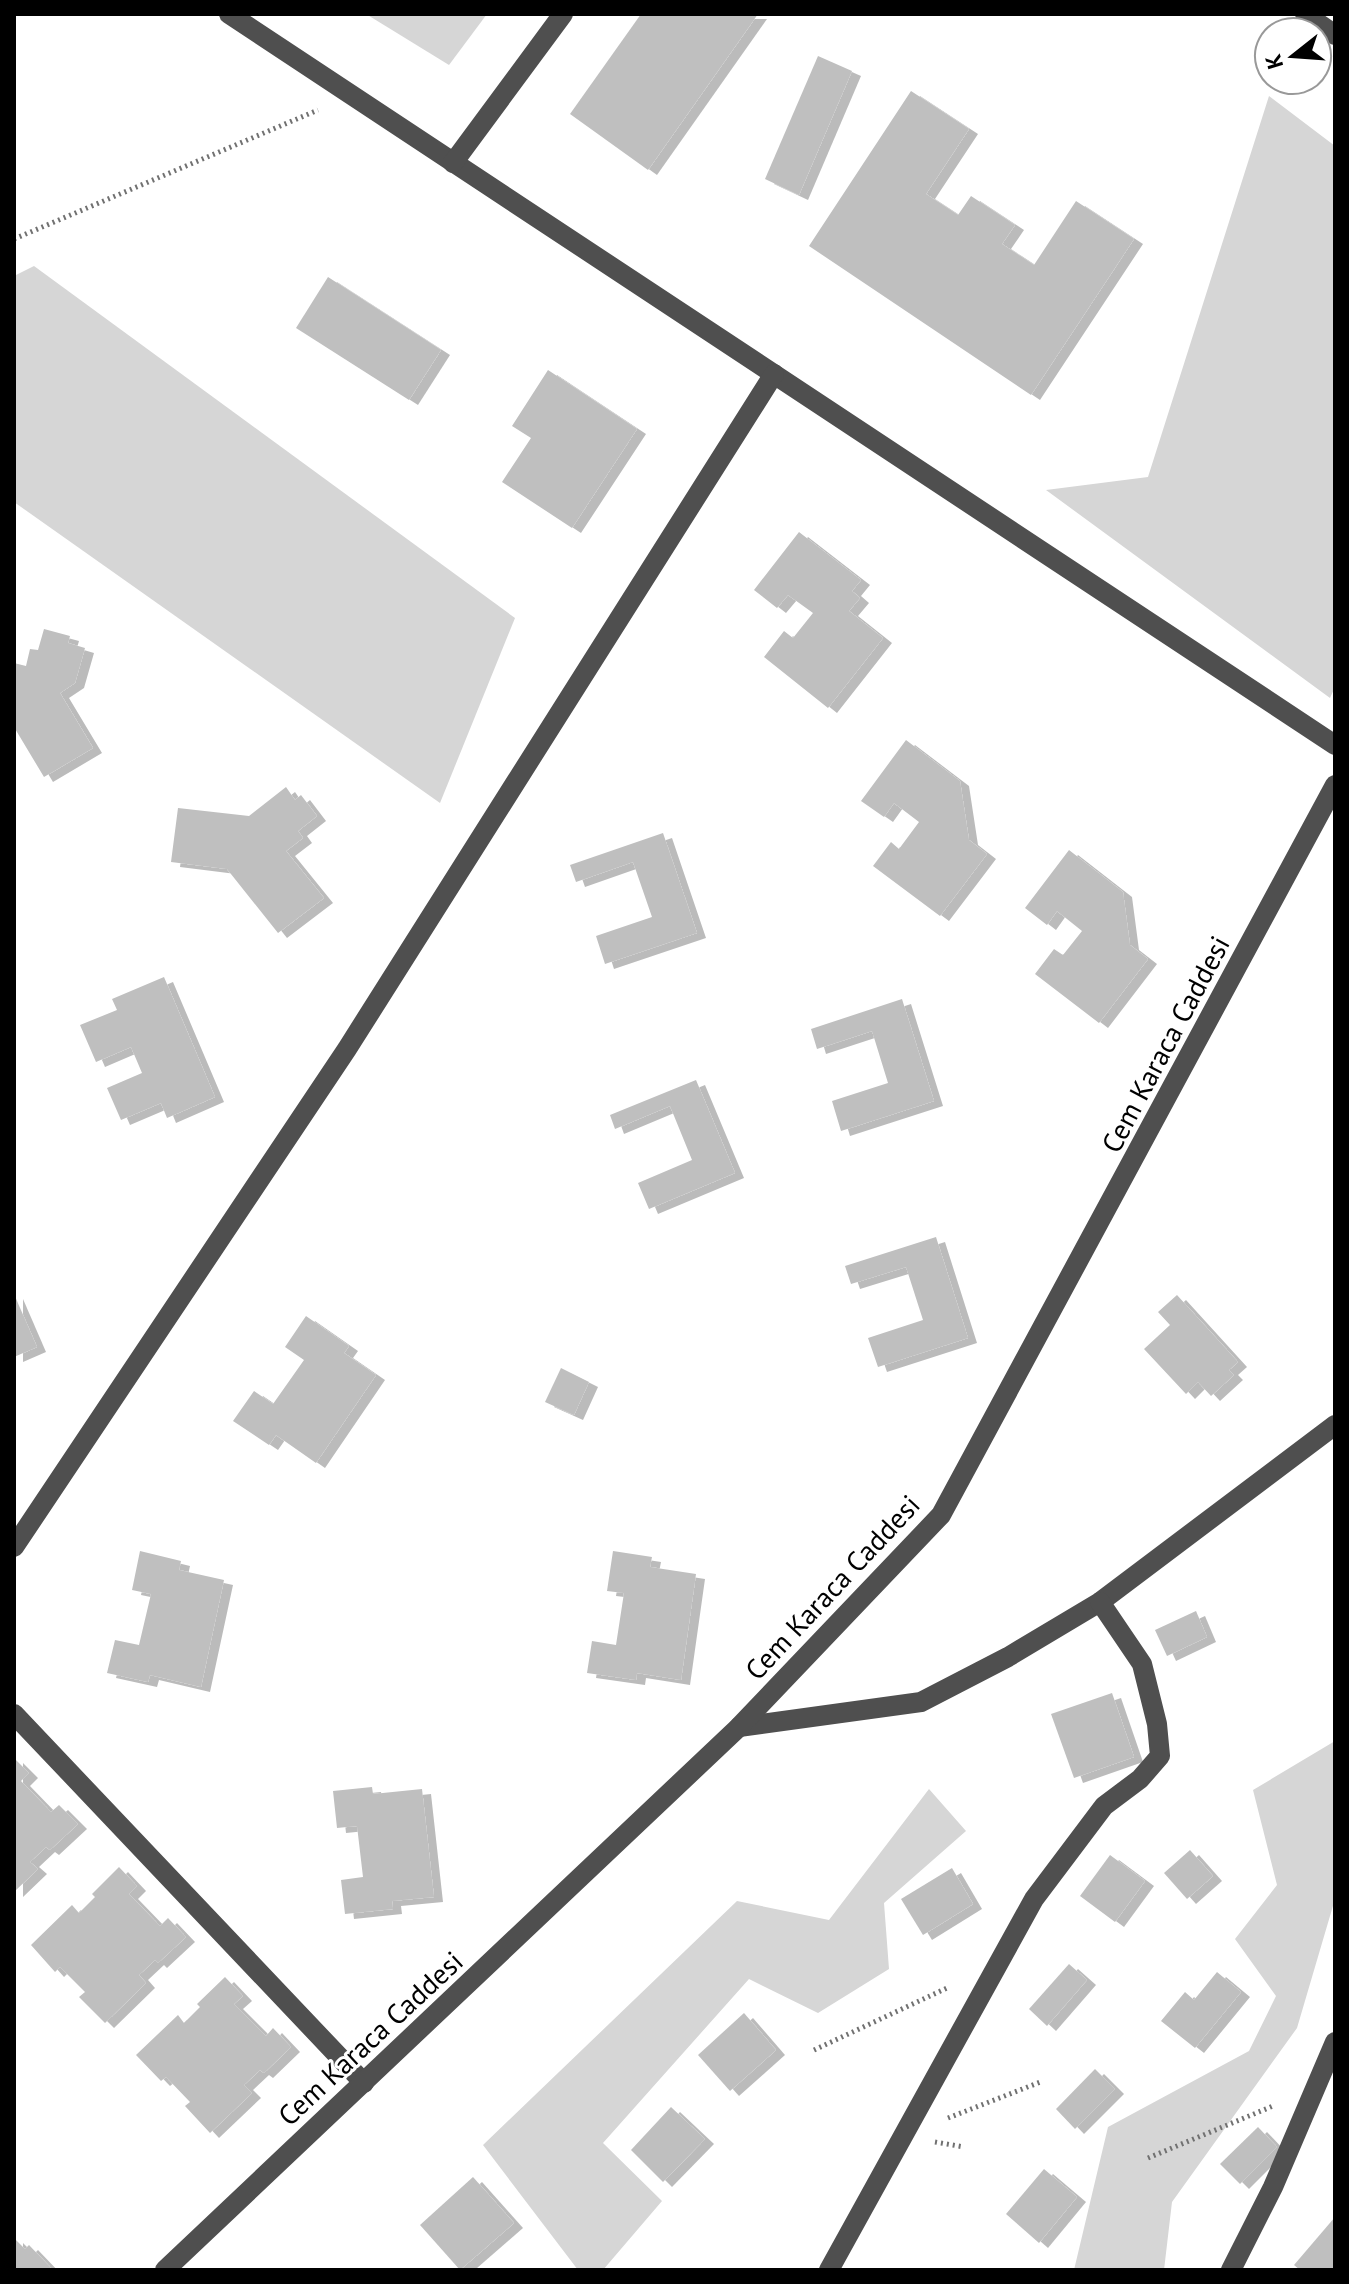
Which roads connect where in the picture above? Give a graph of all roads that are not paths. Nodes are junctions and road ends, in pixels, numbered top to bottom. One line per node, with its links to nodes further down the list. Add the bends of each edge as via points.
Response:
1 (229, 14): 5 (street)
2 (563, 14): 5 (street)
3 (1305, 14): 4 (street)
4 (1335, 35)
5 (453, 163): 6 (street)
6 (774, 374): 7 (street); 10 (street, via 347,1049)
7 (1335, 745)
8 (1335, 785): 13 (street, Cem Karaca Caddesi, via 941,1515)
9 (1335, 1425): 11 (street)
10 (14, 1547)
11 (1100, 1602): 13 (street, via 921,1702); 17 (street, via 1142,1664 1160,1756 1104,1806 1034,1899)
12 (14, 1714): 15 (street)
13 (739, 1727): 15 (street, Cem Karaca Caddesi)
14 (1335, 2042): 18 (street)
15 (364, 2083): 16 (street, Cem Karaca Caddesi)
16 (165, 2270)
17 (829, 2270)
18 (1231, 2270)

